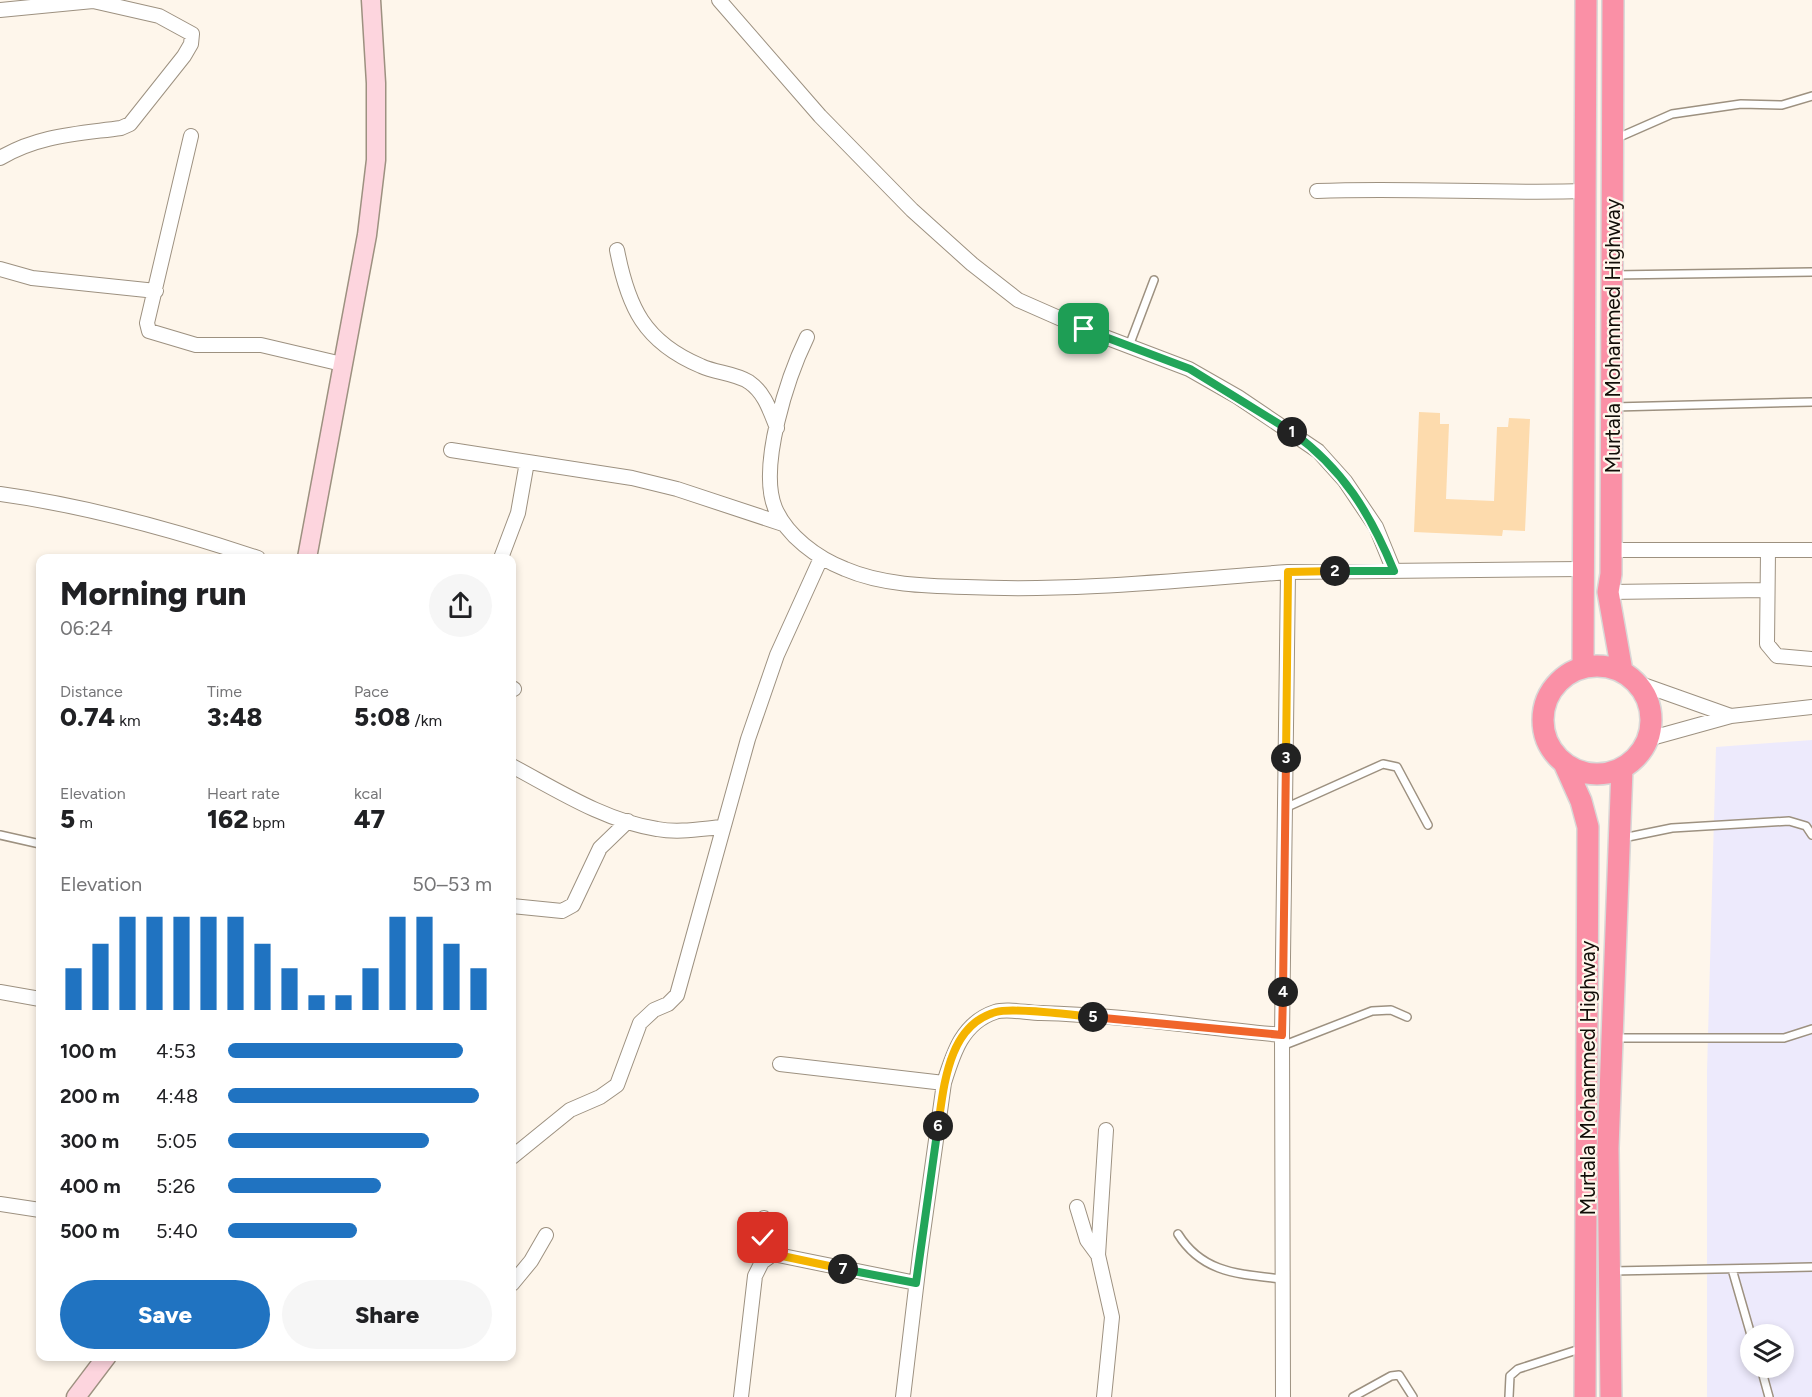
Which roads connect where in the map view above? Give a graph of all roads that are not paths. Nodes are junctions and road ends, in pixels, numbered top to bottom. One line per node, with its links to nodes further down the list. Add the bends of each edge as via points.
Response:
1 (371, 0): 20 (main road, via 376,160 367,235)
2 (719, 0): 19 (street, via 820,116 912,210 972,264 1018,300)
3 (1586, 0): 11 (highway, Murtala Mohammed Highway)
4 (1613, 0): 8 (highway, Murtala Mohammed Highway)
5 (0, 10): 9 (street, via 93,1 159,16 192,34 184,56 130,124 43,138)
6 (1812, 96): 8 (lane, via 1782,105 1741,104 1672,114)
7 (191, 136): 17 (street)
8 (1612, 140): 15 (highway, Murtala Mohammed Highway)
9 (0, 158)
10 (1317, 191): 11 (street)
11 (1585, 191): 35 (highway, Murtala Mohammed Highway)
12 (617, 250): 23 (street, via 624,288 635,313 682,357 749,382 765,399)
13 (0, 269): 17 (street, via 32,278)
14 (1812, 272): 15 (lane)
15 (1612, 276): 22 (highway, Murtala Mohammed Highway)
16 (1154, 280): 19 (lane)
17 (156, 291): 20 (street, via 147,323 152,334 196,345 261,345)
18 (807, 337): 23 (street, via 794,362)
19 (1129, 346): 36 (street, via 1190,369 1318,451 1345,481 1376,528)
20 (342, 364): 32 (main road)
21 (1812, 402): 22 (lane)
22 (1611, 407): 28 (highway, Murtala Mohammed Highway)
23 (777, 428): 27 (street, via 769,471 770,492)
24 (451, 450): 25 (street)
25 (527, 462): 27 (street, via 632,478); 33 (street, via 518,513)
26 (0, 494): 31 (street, via 127,518)
27 (783, 524): 34 (street)
28 (1611, 550): 30 (street); 39 (highway, Murtala Mohammed Highway)
29 (1812, 550): 30 (street)
30 (1768, 551): 38 (street)
31 (245, 554)
32 (309, 554)
33 (503, 554)
34 (821, 558): 37 (street, via 847,570 914,585 1005,589); 52 (street, via 777,655)
35 (1583, 569): 36 (street); 41 (highway, Murtala Mohammed Highway)
36 (1394, 571): 37 (street)
37 (1288, 572): 49 (street)
38 (1767, 590): 39 (street); 40 (street, via 1767,644 1777,656)
39 (1608, 592): 42 (highway, Murtala Mohammed Highway)
40 (1812, 659)
41 (1583, 667): 42 (highway, via 1603,665); 46 (highway, via 1565,676 1551,691 1544,710 1544,729 1551,748)
42 (1630, 677): 44 (street); 45 (highway, via 1648,700 1652,720)
43 (1812, 706): 44 (street)
44 (1731, 716): 45 (street)
45 (1648, 739): 48 (highway, via 1638,756)
46 (1564, 763): 48 (highway, via 1582,772 1602,774); 83 (highway, Murtala Mohammed Highway, via 1588,827)
47 (516, 768): 50 (street)
48 (1622, 768): 55 (highway, Murtala Mohammed Highway)
49 (1285, 808): 51 (lane, via 1383,764 1393,764); 63 (street)
50 (628, 821): 52 (street, via 657,829 688,831); 57 (street, via 600,848 573,904 562,911)
51 (1428, 825)
52 (722, 827): 67 (street, via 677,995 640,1023 617,1085 570,1110)
53 (1812, 835): 55 (lane, via 1806,826 1789,821 1672,828)
54 (0, 836): 56 (lane)
55 (1619, 839): 62 (highway, Murtala Mohammed Highway)
56 (36, 843)
57 (516, 906)
58 (0, 992): 59 (street)
59 (36, 998)
60 (1407, 1017): 63 (lane, via 1391,1010 1372,1011)
61 (1812, 1029): 62 (lane, via 1784,1038)
62 (1612, 1038): 78 (highway, Murtala Mohammed Highway)
63 (1282, 1041): 65 (street, via 1054,1013 996,1012 963,1035); 80 (street)
64 (780, 1064): 65 (street)
65 (944, 1083): 81 (street)
66 (1106, 1130): 75 (street)
67 (516, 1154)
68 (0, 1204): 70 (street)
69 (1077, 1207): 75 (street, via 1087,1240)
70 (36, 1209)
71 (764, 1218): 74 (street, via 763,1238)
72 (1178, 1234): 80 (lane, via 1189,1251 1224,1270)
73 (546, 1235): 79 (street)
74 (773, 1254): 81 (street); 87 (street, via 755,1276)
75 (1098, 1255): 89 (street, via 1112,1317)
76 (1812, 1267): 77 (lane)
77 (1732, 1269): 78 (lane); 82 (lane)
78 (1609, 1272): 95 (highway, Murtala Mohammed Highway)
79 (516, 1279)
80 (1283, 1279): 90 (street)
81 (916, 1283): 88 (street)
82 (1748, 1324)
83 (1585, 1347): 93 (lane, via 1518,1369 1510,1376); 94 (highway, Murtala Mohammed Highway)
84 (103, 1361): 86 (main road)
85 (1764, 1378): 96 (lane)
86 (76, 1397)
87 (741, 1397)
88 (903, 1397)
89 (1104, 1397)
90 (1283, 1397)
91 (1353, 1397): 92 (lane, via 1399,1375)
92 (1413, 1397)
93 (1509, 1397)
94 (1585, 1397)
95 (1611, 1397)
96 (1769, 1397)

